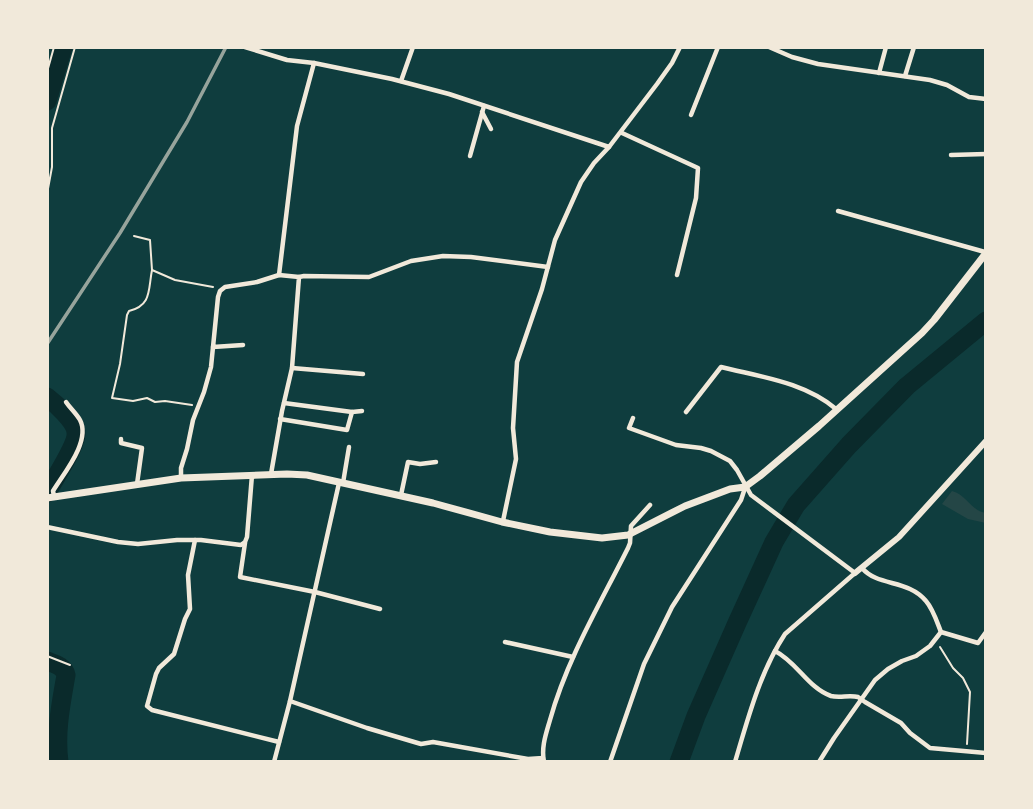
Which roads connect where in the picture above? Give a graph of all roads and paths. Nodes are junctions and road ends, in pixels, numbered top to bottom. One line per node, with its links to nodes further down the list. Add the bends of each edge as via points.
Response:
1 (54, 47): 11 (path)
2 (75, 47): 24 (path, via 52,128)
3 (246, 47): 10 (street)
4 (413, 47): 14 (street)
5 (680, 47): 19 (street)
6 (718, 47): 17 (street)
7 (769, 47): 12 (street, via 805,62)
8 (886, 47): 12 (street)
9 (914, 47): 13 (street)
10 (314, 63): 14 (street); 30 (street, via 297,126)
11 (47, 72)
12 (879, 73): 13 (street)
13 (905, 76): 15 (street)
14 (401, 81): 16 (street)
15 (986, 99)
16 (483, 109): 18 (street); 20 (street); 23 (street)
17 (691, 115)
18 (491, 129)
19 (621, 133): 20 (street); 31 (street, via 698,168 696,198)
20 (609, 147): 28 (street, via 581,181)
21 (951, 155): 22 (street)
22 (986, 155)
23 (470, 156)
24 (47, 194)
25 (838, 211): 27 (street)
26 (134, 236): 29 (path, via 150,240)
27 (986, 253): 41 (main road, via 922,333)
28 (548, 267): 32 (street, via 443,256 411,261 369,277); 60 (street, via 516,362 516,459)
29 (152, 270): 33 (path); 40 (path, via 147,299 127,315 112,398 147,398)
30 (279, 275): 32 (street); 33 (street)
31 (677, 275)
32 (299, 277): 36 (street)
33 (220, 290): 35 (street)
34 (243, 345): 35 (street)
35 (213, 348): 40 (street)
36 (292, 368): 37 (street); 39 (street)
37 (363, 374)
38 (66, 402): 58 (street, via 83,432)
39 (284, 402): 43 (street); 46 (street)
40 (198, 408): 53 (street)
41 (837, 410): 44 (street, via 793,385 721,367); 56 (main road)
42 (362, 411): 43 (street)
43 (352, 412): 46 (street, via 347,430)
44 (686, 412)
45 (633, 418): 56 (street, via 629,428 676,445 711,450 730,461)
46 (280, 419): 52 (street)
47 (121, 439): 55 (street, via 121,443 142,448)
48 (986, 441): 65 (street, via 899,537)
49 (349, 447): 54 (street)
50 (436, 462): 57 (street, via 408,462)
51 (252, 475): 52 (main road); 53 (main road); 64 (street)
52 (270, 475): 54 (main road, via 307,475)
53 (181, 478): 55 (main road)
54 (341, 482): 57 (main road); 67 (street)
55 (137, 484): 58 (main road)
56 (745, 486): 62 (main road, via 685,506); 66 (street); 84 (street, via 741,500 666,619 644,664)
57 (400, 496): 60 (main road)
58 (51, 498)
59 (650, 505): 62 (street, via 631,526)
60 (502, 522): 62 (main road, via 602,538)
61 (47, 527): 63 (street, via 138,544)
62 (631, 534): 75 (street)
63 (195, 540): 64 (street); 79 (street, via 188,575 190,609 174,654 156,674 146,706)
64 (245, 542): 67 (street, via 240,577)
65 (862, 568): 66 (street); 69 (street, via 868,575 919,593)
66 (855, 573): 73 (street, via 785,634)
67 (315, 592): 68 (street); 78 (street)
68 (380, 610)
69 (941, 632): 70 (street, via 978,643); 71 (street)
70 (986, 632)
71 (936, 639): 77 (street, via 916,656 888,669); 80 (path, via 970,692)
72 (505, 642): 75 (street)
73 (775, 651): 77 (street, via 833,697); 85 (street)
74 (47, 656): 76 (path)
75 (573, 657): 82 (street, via 542,746)
76 (70, 665)
77 (861, 699): 80 (street, via 901,723 930,748); 86 (street)
78 (290, 701): 79 (street); 82 (street, via 421,744 433,742)
79 (279, 742): 83 (street)
80 (968, 752): 81 (street)
81 (986, 753)
82 (543, 760)
83 (274, 762)
84 (610, 762)
85 (735, 762)
86 (819, 762)

